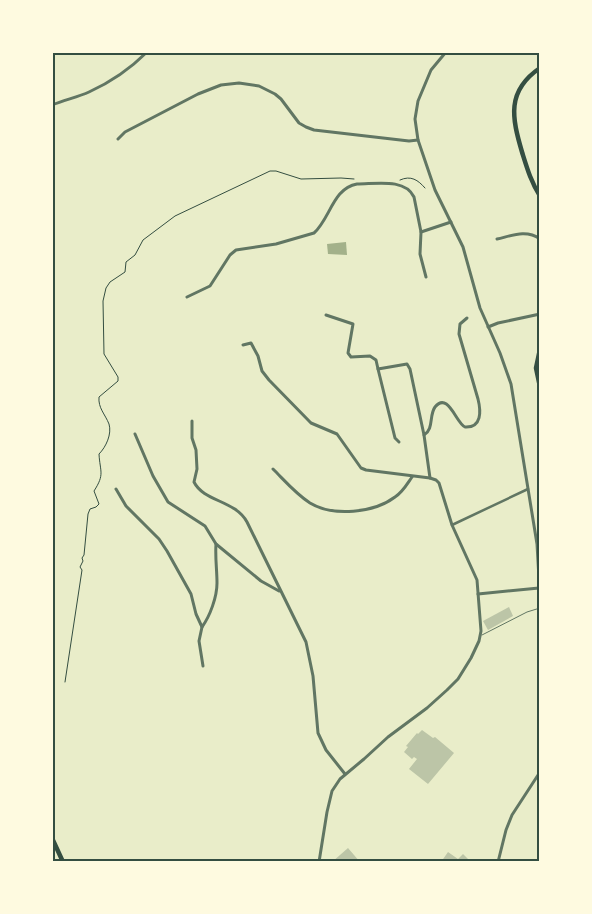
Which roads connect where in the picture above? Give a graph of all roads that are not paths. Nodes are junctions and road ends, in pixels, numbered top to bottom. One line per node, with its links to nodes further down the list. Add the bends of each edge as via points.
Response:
1 (147, 52): 4 (street, via 114,79 88,93)
2 (446, 52): 6 (street, via 431,70 418,101)
3 (540, 68): 7 (main road, via 524,81 515,100 514,117 527,167)
4 (52, 104)
5 (118, 139): 6 (street, via 125,132 198,94 221,85 239,83 259,86 275,94 299,123 314,130 409,142)
6 (418, 140): 8 (street, via 435,190)
7 (540, 196)
8 (451, 222): 9 (street); 17 (street, via 463,247)
9 (422, 232): 12 (street, via 419,247); 13 (street, via 414,197 405,186 352,185 343,190 314,233 276,244 236,250 210,286)
10 (497, 239): 11 (street, via 522,233)
11 (540, 239)
12 (426, 277)
13 (187, 297)
14 (540, 314): 17 (street)
15 (326, 315): 20 (street, via 352,322 349,355 370,356 376,360)
16 (467, 318): 24 (street, via 460,324 459,334 478,399 479,420 465,428 447,403 440,403 433,411 429,430)
17 (488, 327): 30 (street, via 511,384)
18 (243, 345): 27 (street, via 251,343 266,376 311,423 338,434 361,468)
19 (540, 349): 21 (main road, via 536,368)
20 (378, 369): 24 (street, via 407,364); 25 (street, via 395,438)
21 (540, 387)
22 (192, 422): 34 (street, via 197,469 194,482 200,492 243,515)
23 (135, 434): 32 (street, via 168,502 205,526)
24 (424, 435): 28 (street)
25 (399, 442)
26 (273, 469): 27 (street, via 311,503 327,509 354,511 389,501)
27 (412, 477): 28 (street)
28 (430, 478): 31 (street, via 439,483)
29 (116, 489): 38 (street, via 126,506 167,551 191,594)
30 (528, 489): 31 (street); 33 (street, via 537,544)
31 (452, 525): 35 (street, via 478,580)
32 (216, 544): 34 (street, via 261,581); 38 (street, via 217,585 208,618)
33 (539, 588): 35 (street); 36 (street)
34 (280, 592): 42 (street, via 309,652 318,733)
35 (478, 594): 39 (street)
36 (540, 596)
37 (540, 608): 39 (lane)
38 (202, 627): 40 (street, via 199,641)
39 (480, 636): 42 (street, via 458,679)
40 (203, 666)
41 (540, 772): 46 (street, via 512,815)
42 (344, 774): 45 (street, via 329,802)
43 (52, 838): 44 (main road)
44 (63, 862)
45 (319, 862)
46 (498, 862)

